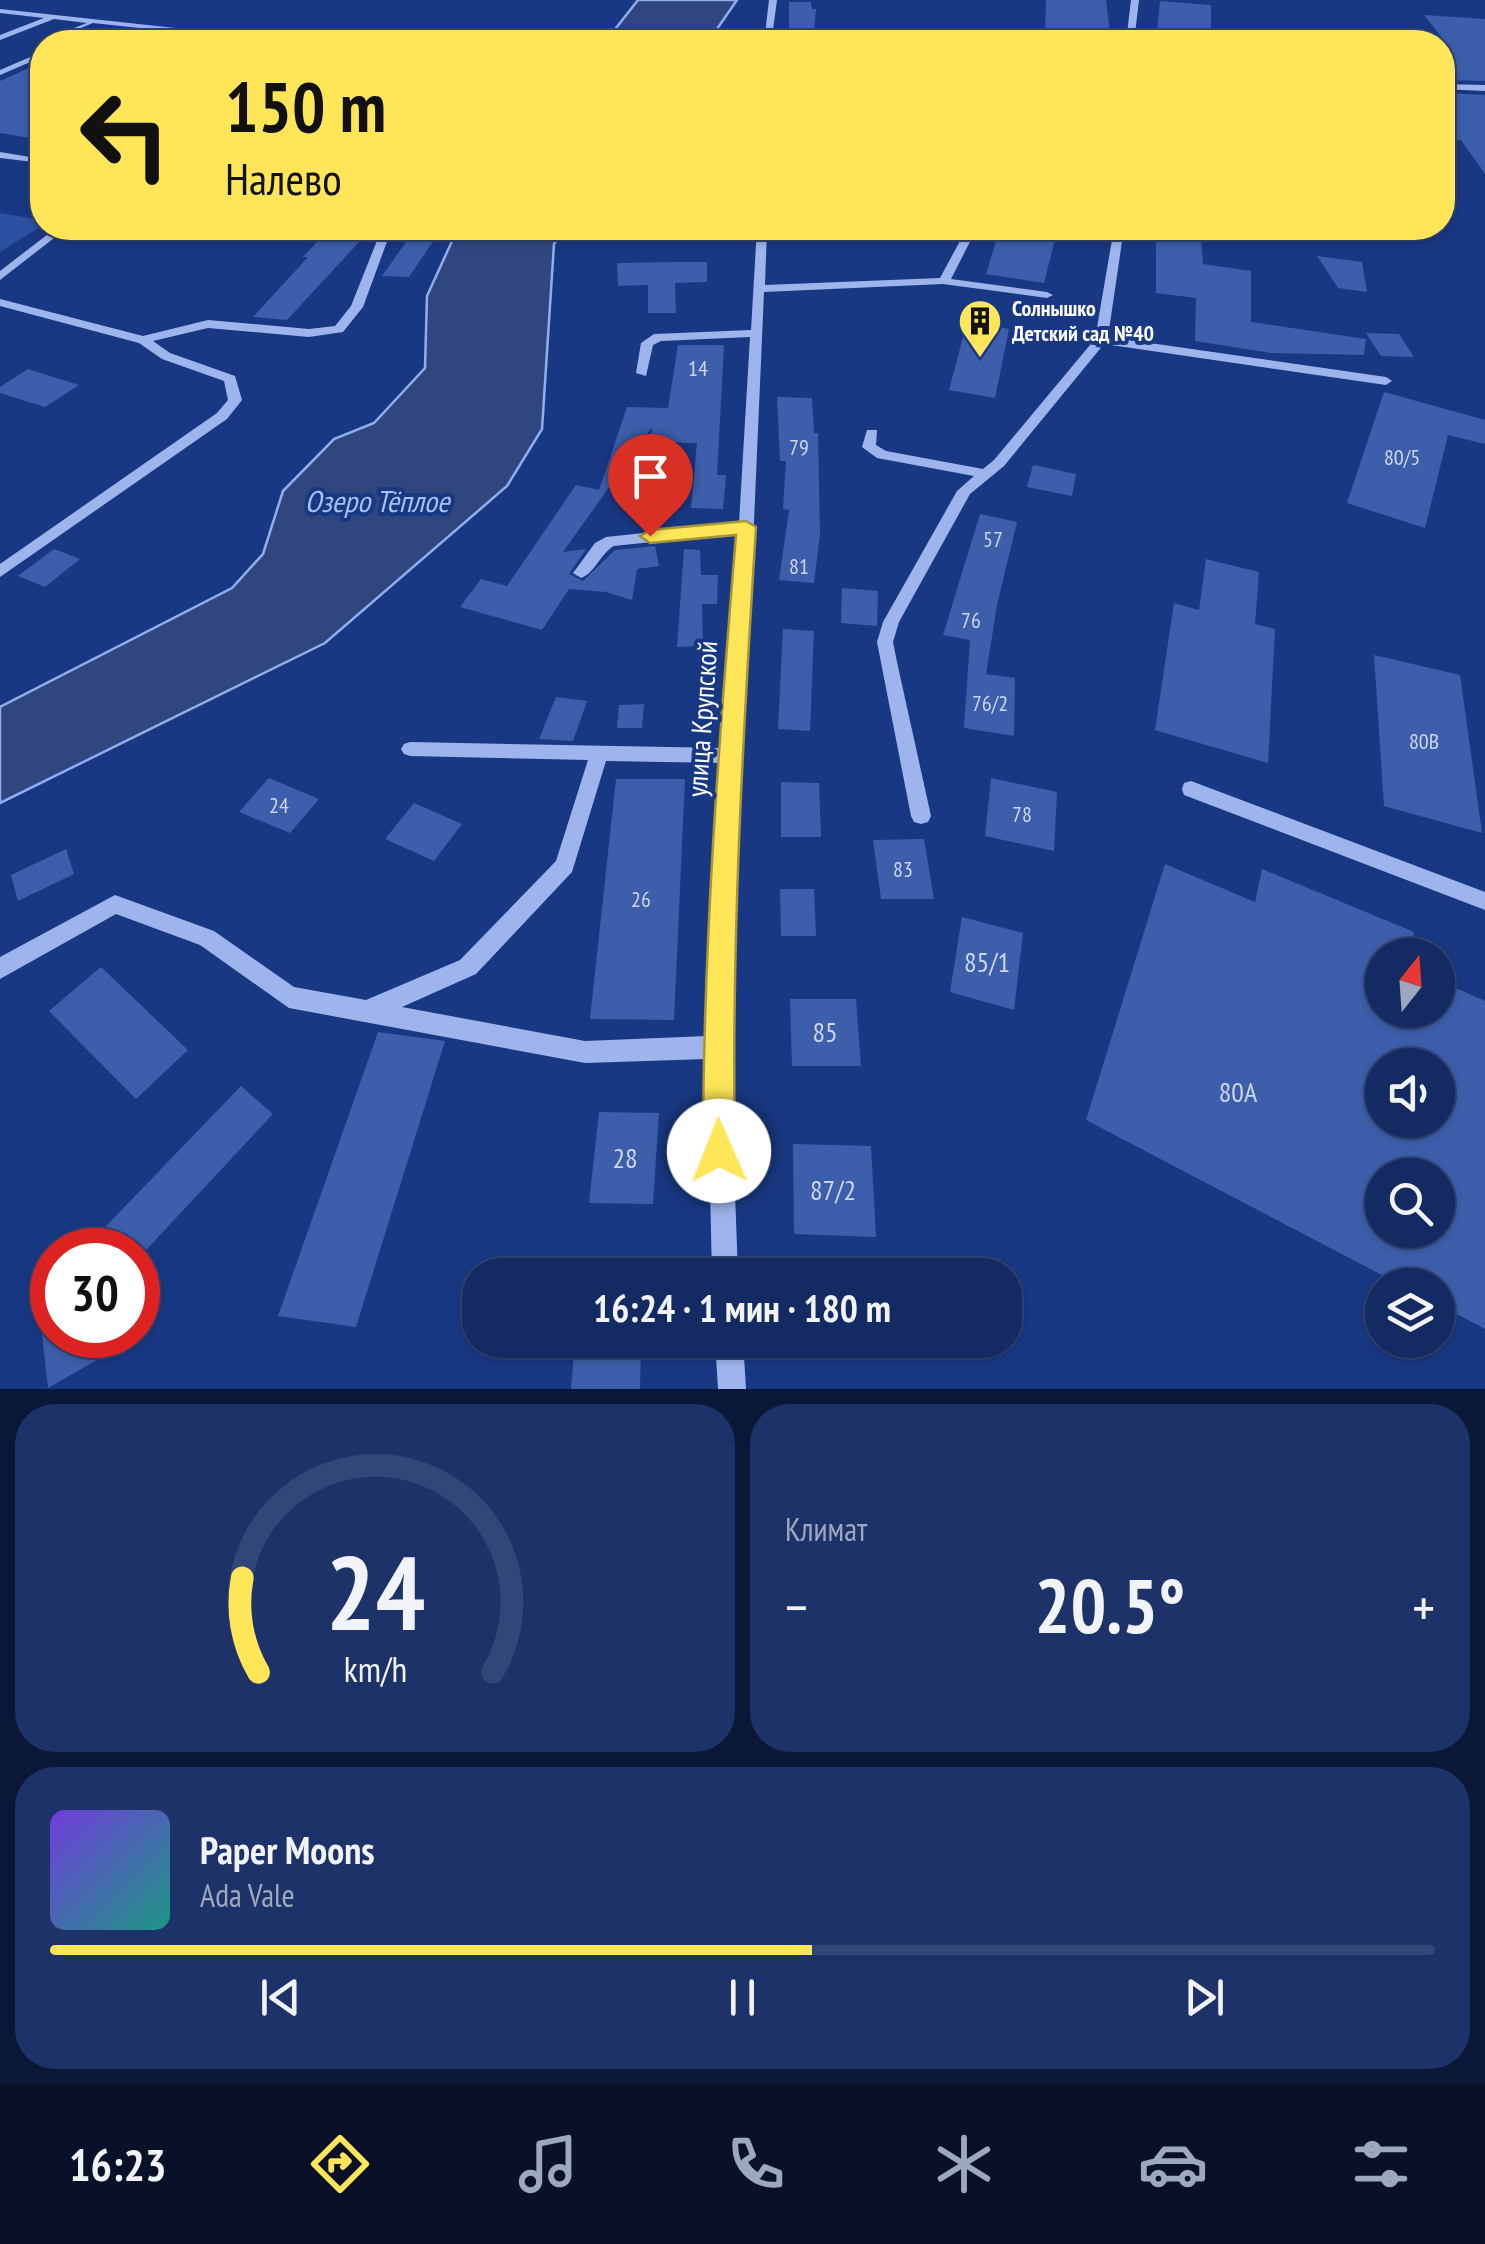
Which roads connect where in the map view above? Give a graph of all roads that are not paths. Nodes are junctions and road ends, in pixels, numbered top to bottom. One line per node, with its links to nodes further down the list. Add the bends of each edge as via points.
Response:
1 (774, 0): 9 (street)
2 (1135, 0): 10 (street)
3 (0, 12): 4 (street)
4 (53, 17): 5 (street); 11 (street)
5 (95, 22): 6 (street); 7 (street); 8 (street)
6 (76, 30)
7 (89, 30)
8 (171, 30)
9 (770, 30)
10 (1131, 30)
11 (0, 38)
12 (30, 49): 14 (street)
13 (30, 60): 15 (street)
14 (0, 62)
15 (0, 74)
16 (1455, 87): 17 (street)
17 (1485, 88)
18 (0, 155): 19 (street)
19 (30, 159)
20 (47, 240): 25 (street)
21 (382, 240): 31 (street, via 357,307 339,329 308,334 208,324)
22 (761, 240): 27 (street, улица Крупской)
23 (966, 240): 26 (street)
24 (1117, 240): 32 (street)
25 (0, 278)
26 (942, 281): 27 (street); 28 (street)
27 (759, 289): 30 (street, улица Крупской)
28 (1047, 295)
29 (0, 302): 31 (street)
30 (756, 333): 33 (street, via 658,337 647,343); 37 (street, улица Крупской)
31 (143, 340): 38 (street, via 230,380 235,400 222,416)
32 (1102, 340): 34 (street); 36 (street, via 1000,463)
33 (642, 373)
34 (1386, 382)
35 (872, 433): 36 (street, via 869,447 882,456)
36 (984, 473): 44 (street, via 964,492 886,642)
37 (746, 527): 39 (street, via 611,541); 42 (street, улица Крупской)
38 (0, 572)
39 (580, 573)
40 (410, 749): 41 (street)
41 (599, 754): 42 (street); 47 (street, via 565,866 468,966)
42 (730, 756): 48 (street, улица Крупской)
43 (1191, 789): 45 (street)
44 (921, 816)
45 (1485, 901)
46 (0, 970): 47 (street, via 114,904 207,938 289,996)
47 (367, 1011): 48 (street, via 585,1052)
48 (718, 1047): 49 (street, улица Крупской)
49 (724, 1258)
50 (730, 1358): 51 (street)
51 (732, 1389)

